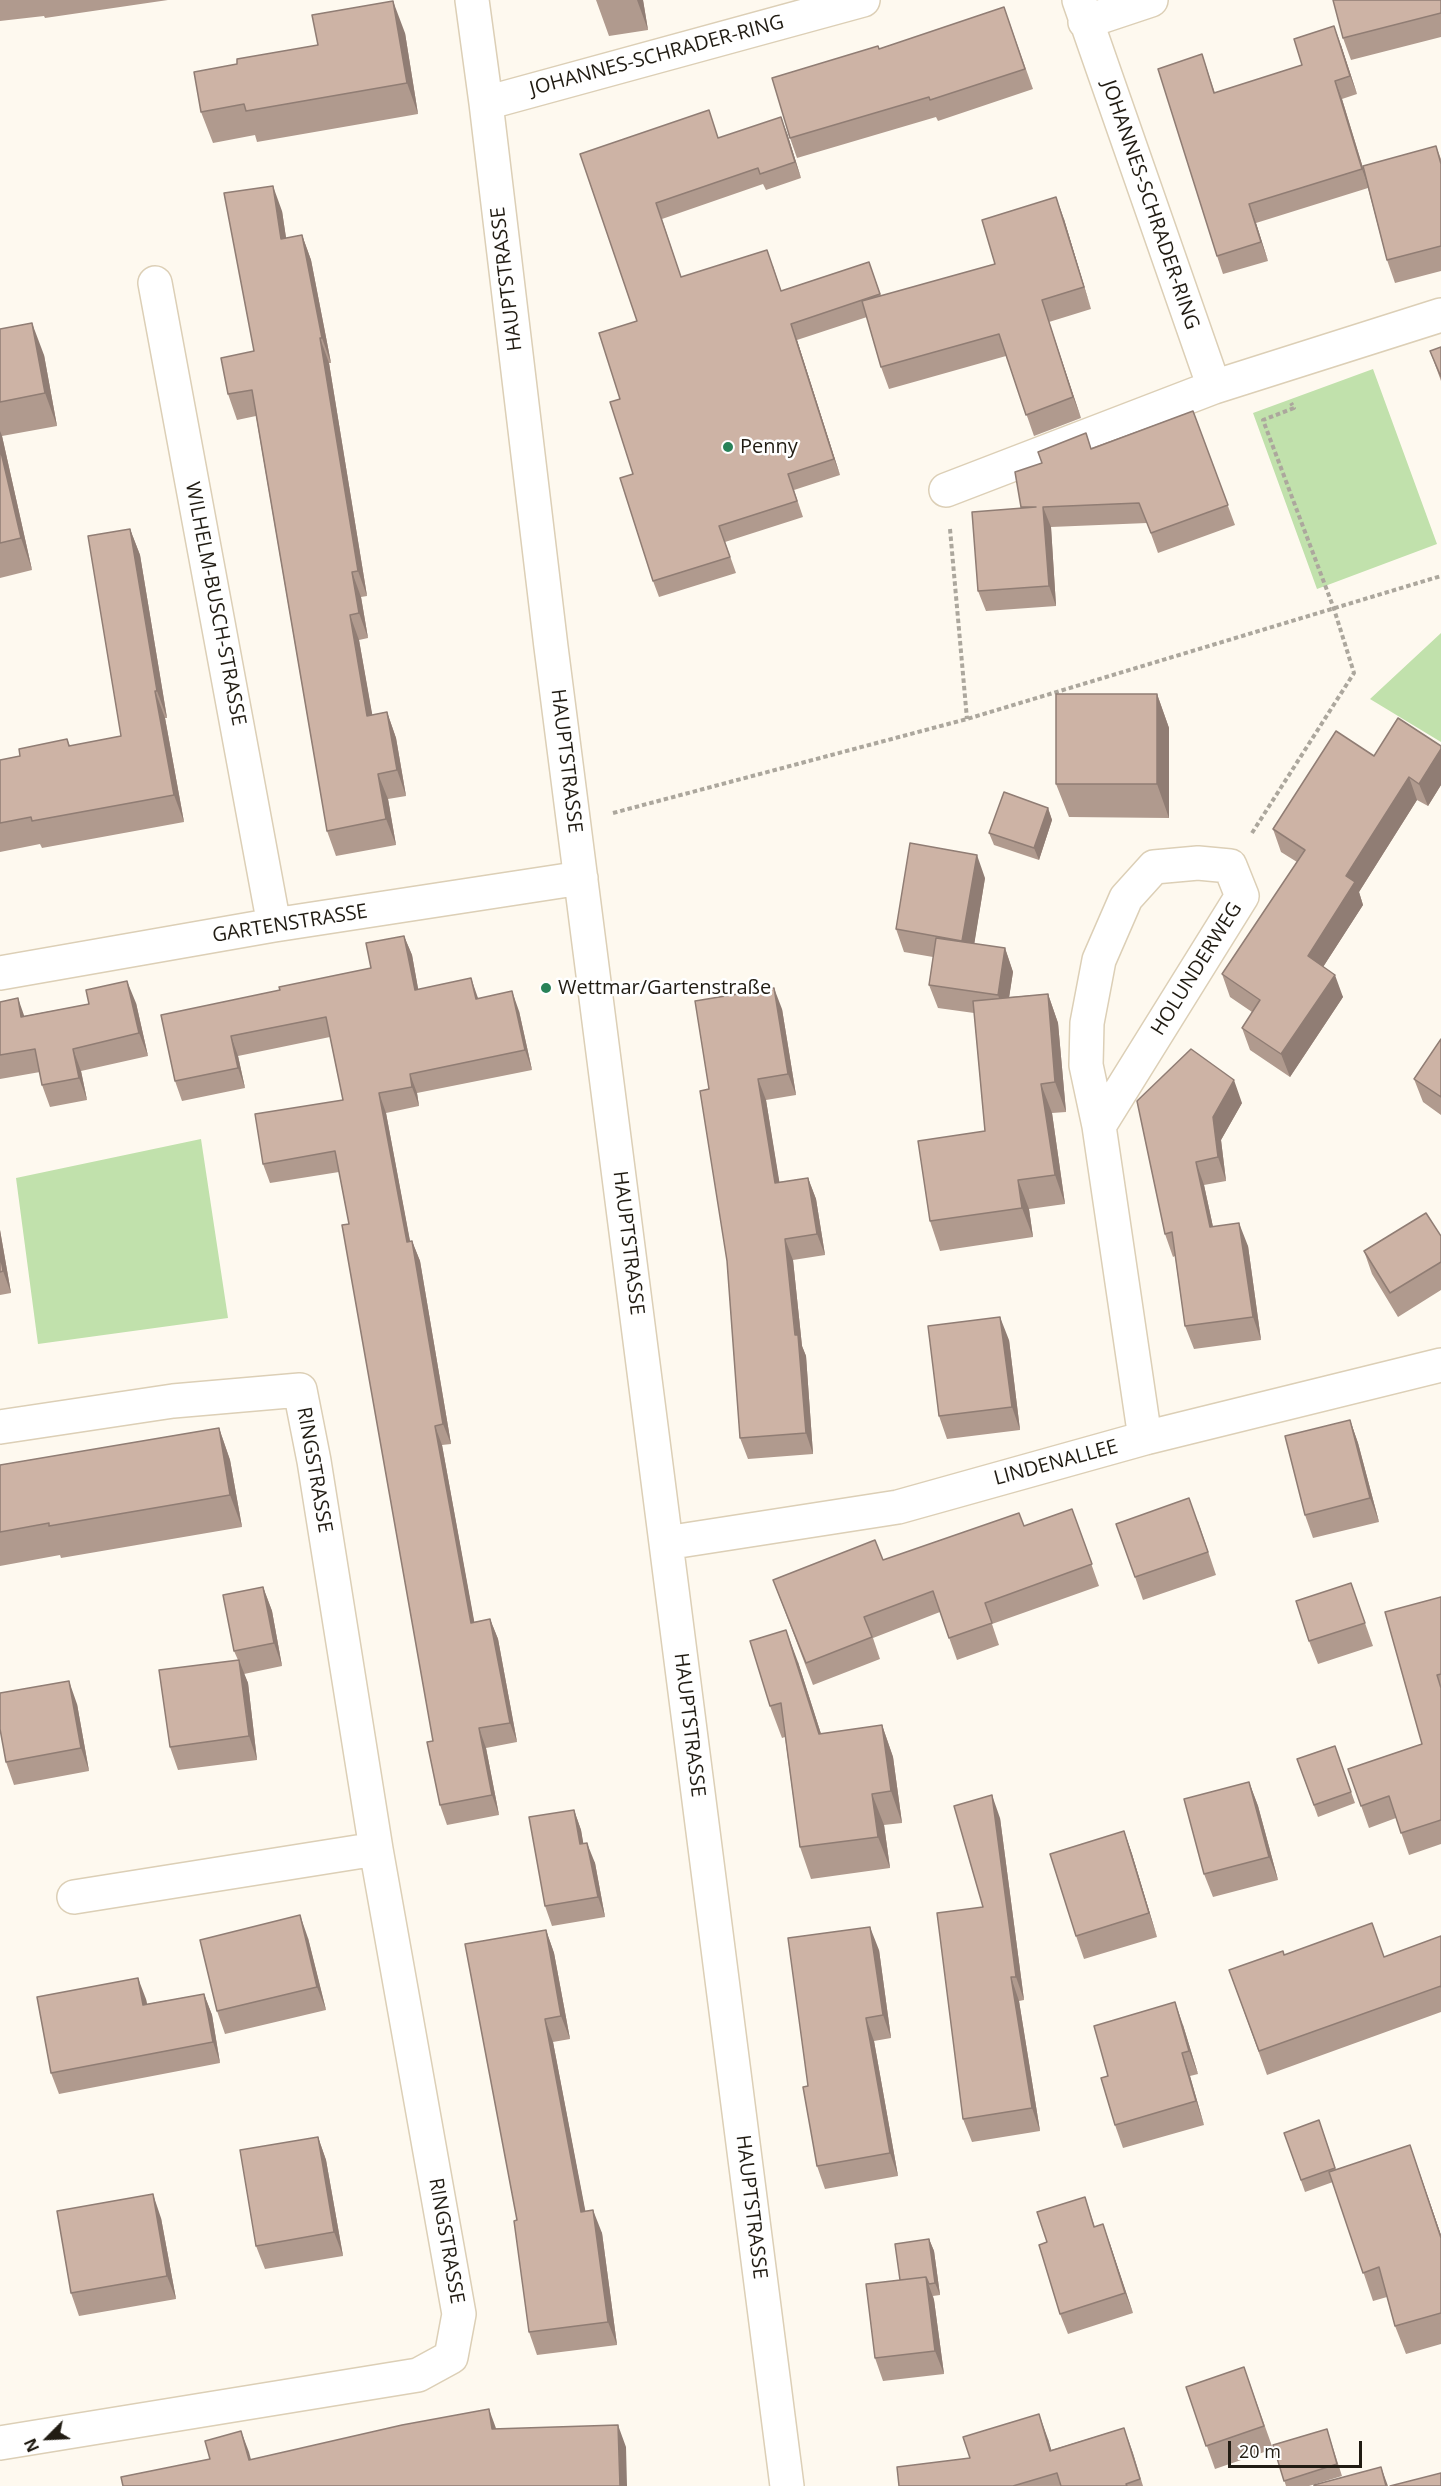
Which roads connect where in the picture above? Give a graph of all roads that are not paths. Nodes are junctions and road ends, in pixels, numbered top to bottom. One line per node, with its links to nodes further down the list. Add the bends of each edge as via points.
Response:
1 (472, 0): 5 (street, HAUPTSTRASSE)
2 (863, 0): 5 (street, JOHANNES-SCHRADER-RING)
3 (1151, 0): 4 (street, JOHANNES-SCHRADER-RING)
4 (1082, 11): 8 (street, JOHANNES-SCHRADER-RING)
5 (486, 103): 10 (street, HAUPTSTRASSE)
6 (155, 283): 11 (street, WILHELM-BUSCH-STRASSE)
7 (1441, 315): 8 (street)
8 (1214, 387): 9 (street)
9 (946, 490)
10 (581, 878): 11 (street, GARTENSTRASSE); 17 (street, HAUPTSTRASSE)
11 (274, 926): 12 (street, GARTENSTRASSE)
12 (0, 973)
13 (1099, 1126): 13 (street, HOLUNDERWEG, via 1242,896 1230,866 1154,867 1126,898 1099,960 1087,1023 1086,1065); 16 (street)
14 (1441, 1365): 16 (street, LINDENALLEE)
15 (0, 1427): 18 (street, RINGSTRASSE, via 173,1401 300,1390)
16 (1145, 1438): 17 (street, LINDENALLEE, via 898,1506)
17 (666, 1542): 21 (street, HAUPTSTRASSE)
18 (376, 1849): 19 (street); 20 (street, RINGSTRASSE, via 459,2314 451,2357 418,2375)
19 (74, 1897)
20 (0, 2443)
21 (787, 2486)

